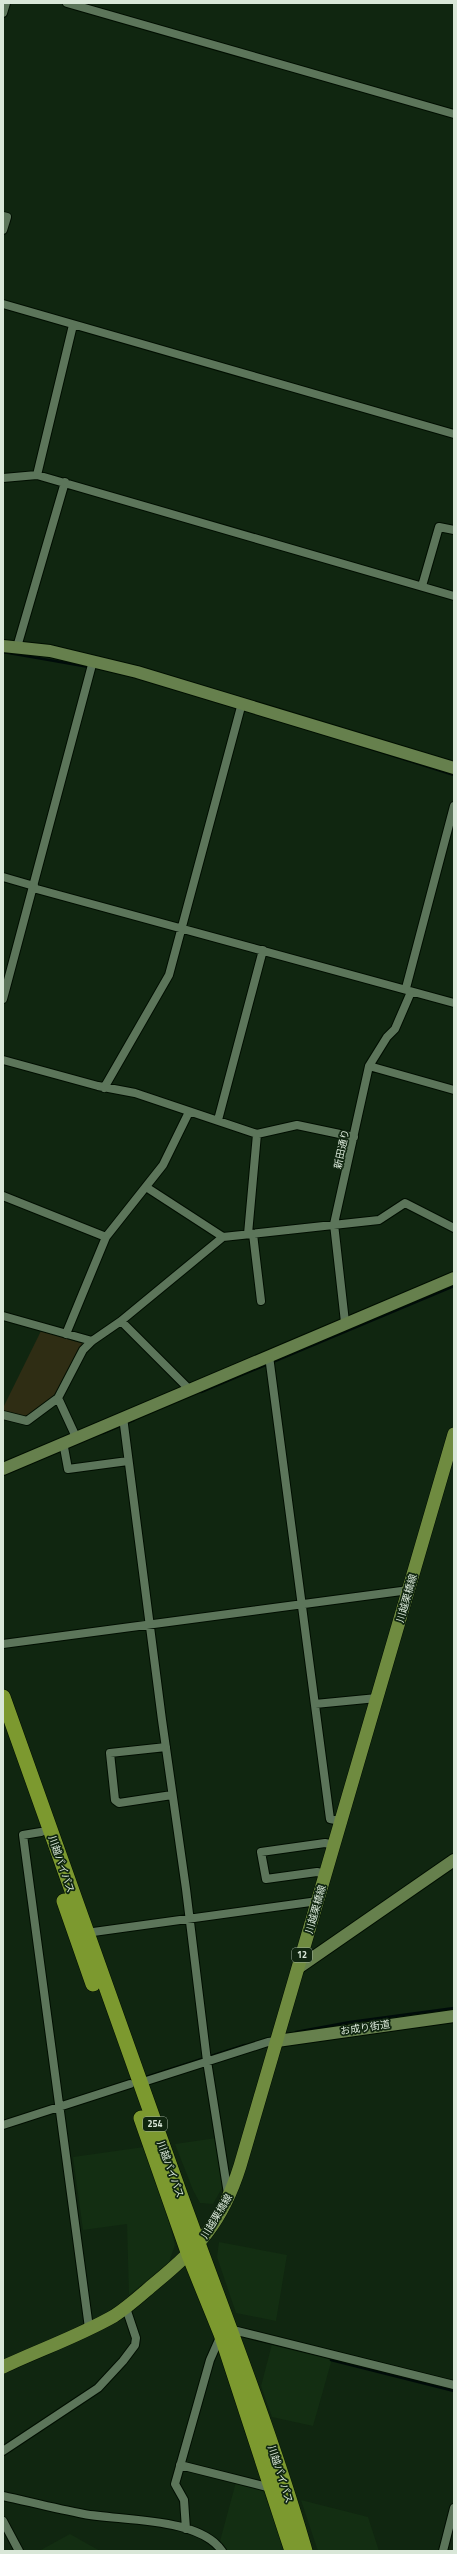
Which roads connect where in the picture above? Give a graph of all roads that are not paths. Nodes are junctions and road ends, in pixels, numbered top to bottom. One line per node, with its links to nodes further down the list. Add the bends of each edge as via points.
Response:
1 (6, 3): 3 (street)
2 (67, 3): 4 (street)
3 (3, 13)
4 (454, 114)
5 (3, 216): 6 (street, via 7,217)
6 (3, 230)
7 (3, 304): 8 (street)
8 (73, 325): 9 (street); 10 (street)
9 (454, 434)
10 (37, 474): 11 (street); 12 (street)
11 (3, 478)
12 (65, 482): 14 (street); 17 (street)
13 (454, 530): 14 (street, via 440,527)
14 (422, 586): 15 (street)
15 (454, 596)
16 (3, 646): 17 (street)
17 (17, 647): 18 (street)
18 (93, 661): 19 (street); 23 (street)
19 (242, 703): 20 (street); 24 (street)
20 (454, 768)
21 (454, 806): 26 (street, 新田通り)
22 (3, 877): 23 (street)
23 (33, 887): 24 (street); 27 (street)
24 (181, 928): 25 (street); 31 (street, via 169,975)
25 (263, 950): 26 (street); 34 (street)
26 (408, 990): 28 (street); 30 (street, 新田通り, via 395,1029)
27 (3, 999)
28 (454, 1003)
29 (3, 1060): 31 (street)
30 (369, 1066): 32 (street); 36 (street, 新田通り)
31 (104, 1088): 33 (street, via 135,1093)
32 (454, 1090)
33 (189, 1112): 34 (street); 37 (street, via 172,1149)
34 (218, 1120): 35 (street)
35 (257, 1134): 36 (street, via 297,1125); 41 (street)
36 (354, 1137): 39 (street, 新田通り)
37 (146, 1187): 42 (street); 43 (street)
38 (3, 1196): 42 (street)
39 (334, 1224): 40 (street, via 379,1220 405,1203); 41 (street); 48 (street, 新田通り)
40 (454, 1228)
41 (250, 1234): 43 (street); 45 (street)
42 (106, 1237): 49 (street)
43 (222, 1237): 47 (street)
44 (454, 1278): 48 (street)
45 (261, 1301)
46 (3, 1316): 49 (street)
47 (121, 1321): 50 (street); 52 (street)
48 (345, 1322): 51 (street)
49 (66, 1334): 50 (street)
50 (92, 1341): 53 (street, via 83,1350)
51 (269, 1356): 52 (street); 62 (street)
52 (190, 1390): 55 (street)
53 (58, 1398): 54 (street, via 27,1421); 57 (street)
54 (3, 1415)
55 (123, 1417): 57 (street); 59 (street)
56 (454, 1434): 61 (main road, 川越栗橋線 / 12)
57 (76, 1437): 58 (street)
58 (63, 1442): 59 (street, via 68,1469); 60 (street)
59 (128, 1461): 63 (street)
60 (3, 1469)
61 (409, 1590): 62 (street); 66 (main road, 川越栗橋線 / 12)
62 (303, 1604): 63 (street); 67 (street)
63 (150, 1625): 64 (street); 69 (street)
64 (3, 1644)
65 (3, 1697): 78 (highway, 川越バイパス / 254)
66 (377, 1698): 67 (street); 71 (main road, 川越栗橋線 / 12)
67 (315, 1704): 71 (street, via 330,1819)
68 (3, 1723): 72 (highway, 川越バイパス / 254)
69 (166, 1747): 70 (street); 70 (street, via 110,1753 115,1800 119,1803)
70 (172, 1795): 77 (street)
71 (341, 1821): 73 (main road, 川越栗橋線 / 12)
72 (41, 1832): 83 (highway, 川越バイパス / 254); 84 (street, via 23,1835)
73 (334, 1845): 75 (main road, 川越栗橋線 / 12); 75 (street, via 325,1843 261,1852 266,1879 317,1872)
74 (454, 1860): 79 (street)
75 (326, 1874): 76 (main road, 川越栗橋線 / 12)
76 (318, 1901): 77 (street); 79 (main road, 川越栗橋線 / 12)
77 (189, 1918): 78 (street); 82 (street)
78 (86, 1933): 83 (highway, 川越バイパス / 254)
79 (298, 1968): 81 (main road, 川越栗橋線 / 12)
80 (454, 2016): 81 (street, お成り街道)
81 (277, 2041): 82 (street); 86 (main road, 川越栗橋線 / 12, via 240,2166)
82 (207, 2061): 83 (street); 86 (street)
83 (135, 2084): 84 (street); 87 (highway, 川越バイパス / 254)
84 (60, 2106): 85 (street); 89 (street)
85 (3, 2125)
86 (228, 2197): 87 (main road, 川越栗橋線 / 12)
87 (194, 2250): 88 (main road, 川越栗橋線 / 12); 90 (highway, 川越バイパス / 254)
88 (126, 2308): 89 (main road, 川越栗橋線 / 12); 93 (street, via 136,2338 135,2345 123,2361 98,2388)
89 (89, 2328): 91 (main road, 川越栗橋線 / 12)
90 (227, 2332): 92 (street); 94 (street, via 210,2360); 95 (highway, 川越バイパス / 254); 103 (highway, 川越バイパス / 254, via 289,2494)
91 (3, 2367)
92 (454, 2385)
93 (3, 2451)
94 (180, 2466): 95 (street); 99 (street, via 175,2484 184,2500)
95 (271, 2488): 102 (highway, 川越バイパス / 254)
96 (3, 2496): 99 (street, via 83,2514)
97 (454, 2508): 104 (street)
98 (3, 2521): 100 (street)
99 (186, 2529): 101 (street, via 215,2540)
100 (19, 2551)
101 (222, 2551)
102 (292, 2551)
103 (305, 2551)
104 (443, 2551)

